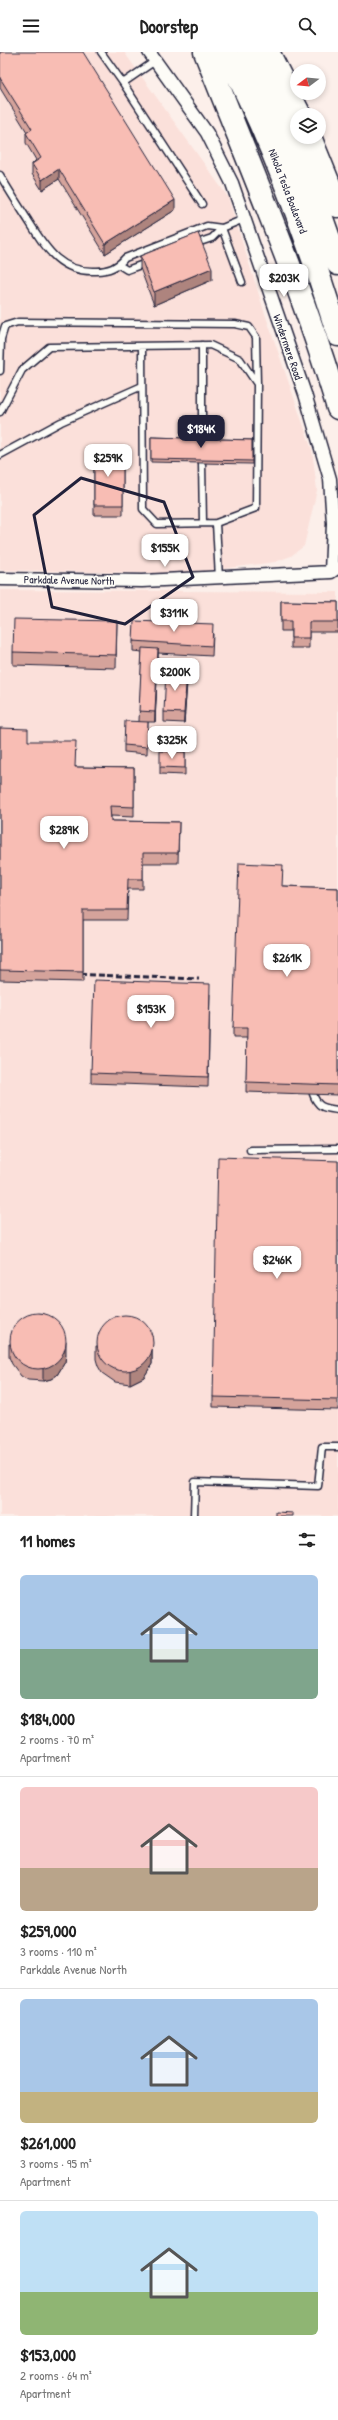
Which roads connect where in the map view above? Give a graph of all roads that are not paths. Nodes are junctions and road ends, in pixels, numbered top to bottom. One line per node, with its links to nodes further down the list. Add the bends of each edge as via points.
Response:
1 (101, 52): 7 (lane)
2 (205, 52): 26 (highway, via 328,372)
3 (226, 52): 20 (highway, Nikola Tesla Boulevard, via 276,158 317,268)
4 (249, 52): 17 (highway, Nikola Tesla Boulevard, via 297,158)
5 (268, 52): 8 (highway)
6 (152, 57): 7 (lane); 13 (street, Windermere Road, via 206,133 232,183)
7 (123, 83): 11 (lane)
8 (296, 108)
9 (313, 144): 12 (highway)
10 (0, 175): 18 (lane, via 48,252 82,272 104,271)
11 (202, 204)
12 (338, 206)
13 (244, 219): 14 (lane); 33 (street, Windermere Road, via 305,394 330,479)
14 (222, 228): 15 (lane, via 212,238); 18 (lane, via 208,226 125,258); 19 (lane)
15 (184, 248)
16 (156, 259): 18 (lane, via 127,270)
17 (338, 263)
18 (119, 265)
19 (242, 282)
20 (338, 335)
21 (202, 345): 22 (lane); 24 (lane, via 210,345 240,359); 28 (lane)
22 (142, 346): 25 (lane); 27 (lane, via 49,347 22,370)
23 (0, 371): 24 (lane, via 1,339 5,326 18,322 235,324 249,327 256,337)
24 (257, 384): 32 (lane, via 256,508)
25 (142, 386): 29 (lane, via 61,422); 31 (lane, via 143,509 157,524)
26 (338, 408)
27 (0, 412)
28 (202, 442)
29 (0, 455)
30 (202, 464): 31 (lane)
31 (203, 523): 32 (lane)
32 (216, 523): 35 (lane)
33 (336, 573): 35 (street, Parkdale Avenue North)
34 (0, 578): 35 (street, Parkdale Avenue North, via 142,581)
35 (219, 578)
36 (313, 1094): 37 (lane, via 316,1104 321,1108)
37 (338, 1110)
38 (338, 1149): 39 (lane)
39 (250, 1150)
40 (338, 1447): 41 (lane, via 322,1447 318,1486 195,1482)
41 (194, 1516)

